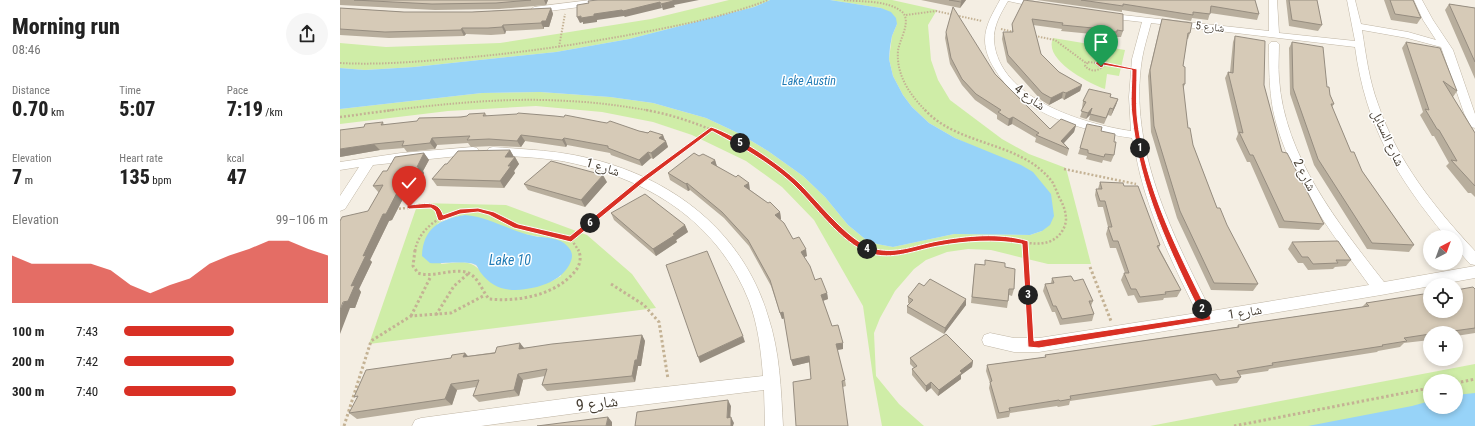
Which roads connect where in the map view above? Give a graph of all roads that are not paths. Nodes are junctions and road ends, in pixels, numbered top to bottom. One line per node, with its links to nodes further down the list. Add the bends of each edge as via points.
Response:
1 (610, 0): 7 (street)
2 (1004, 0): 17 (street, شارع 4, via 994,19 990,44 996,65 1012,85 1032,101 1072,120 1104,130)
3 (1012, 0): 8 (street)
4 (1273, 0): 13 (street, شارع 2)
5 (1351, 0): 12 (street, شارع السنابل)
6 (1418, 0): 14 (street)
7 (566, 3): 9 (street)
8 (1048, 6)
9 (522, 11)
10 (1100, 14): 11 (street, شارع 5)
11 (1147, 20): 13 (street, شارع 5); 17 (street, via 1135,69 1134,108)
12 (1358, 26): 14 (street); 15 (street, شارع السنابل)
13 (1274, 39): 15 (street, شارع 5); 25 (street, شارع 2, via 1273,69 1276,98 1279,115 1294,154 1335,227)
14 (1443, 41): 16 (street)
15 (1360, 45): 21 (street, شارع السنابل, via 1372,103 1388,144 1418,193)
16 (1475, 125)
17 (1138, 135): 26 (street, via 1142,161 1163,227)
18 (368, 162): 19 (street, شارع 1); 20 (street); 28 (street, شارع 1, via 462,152 515,151 588,161 642,180 674,198 700,218 741,270 756,301 766,338)
19 (340, 166)
20 (340, 206)
21 (1448, 230)
22 (1463, 247): 23 (street)
23 (1475, 260)
24 (1475, 272): 25 (street, شارع 1)
25 (1381, 289): 26 (street, شارع 1)
26 (1207, 318): 27 (street, شارع 1, via 1039,345 1014,345)
27 (990, 340)
28 (773, 382): 29 (street, شارع 9); 30 (street, شارع 1)
29 (421, 426)
30 (774, 426)

